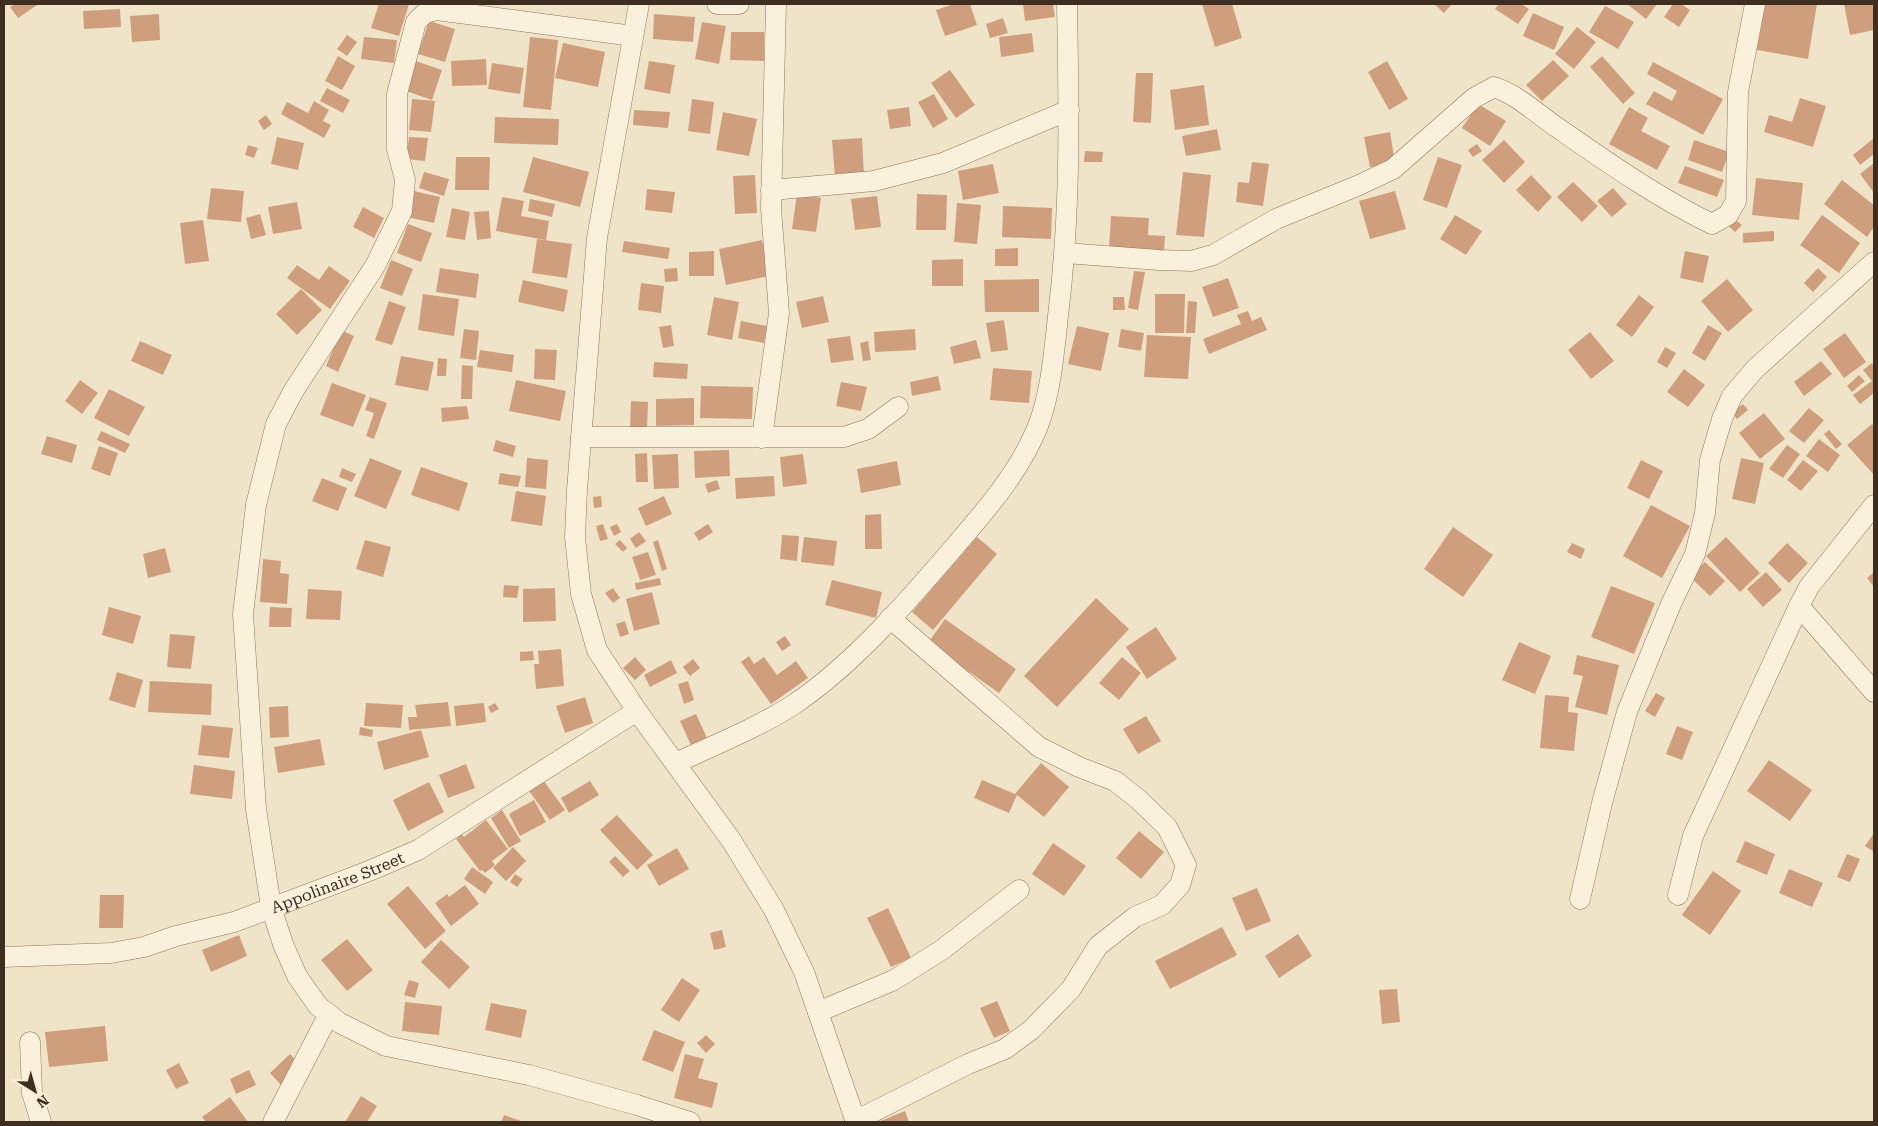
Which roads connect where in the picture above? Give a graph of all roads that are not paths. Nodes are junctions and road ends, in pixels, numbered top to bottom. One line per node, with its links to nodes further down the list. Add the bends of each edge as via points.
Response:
1 (639, 4): 7 (street)
2 (717, 4): 3 (street)
3 (739, 4)
4 (776, 4): 9 (street)
5 (1067, 4): 8 (street)
6 (1755, 4): 10 (street, via 1738,92 1736,201 1728,215 1712,224 1610,164 1510,92 1494,87 1474,98 1393,168 1276,219 1213,255 1191,260 1159,260)
7 (634, 36): 13 (street, via 598,238); 24 (street, via 437,10 425,13 416,22 397,94 397,149 405,180 402,211 375,266 294,390 276,424 256,505 243,614 256,809)
8 (1070, 110): 9 (street, via 925,168 874,181); 10 (street)
9 (771, 190): 14 (street, via 779,313)
10 (1066, 253): 17 (street, via 1051,371 1038,426 1014,472 982,514)
11 (1874, 262): 23 (street, via 1755,369 1732,396 1725,411 1710,460 1695,554 1627,712)
12 (898, 407): 14 (street, via 868,429 844,437)
13 (581, 437): 14 (street); 19 (street, via 575,537 581,594 597,650)
14 (762, 438)
15 (1874, 505): 16 (street, via 1809,587)
16 (1799, 606): 18 (street); 22 (street, via 1693,836)
17 (890, 618): 20 (street, via 840,669 792,705); 32 (street, via 1039,747 1115,781 1138,799 1167,827 1186,865 1180,885 1162,905 1135,918 1098,946 1071,989 1031,1030 1005,1048)
18 (1874, 692)
19 (637, 711): 20 (street); 24 (street, Appolinaire Street, via 418,850)
20 (676, 763): 26 (street, via 731,840 774,910 804,972)
21 (1019, 890): 26 (street, via 943,949 894,980)
22 (1678, 894)
23 (1580, 900)
24 (271, 908): 25 (street, Appolinaire Street, via 234,922 128,950); 27 (street, via 297,976 318,1006)
25 (4, 957)
26 (818, 1012): 32 (street)
27 (329, 1014): 30 (street); 31 (street, via 386,1046 529,1075)
28 (30, 1042): 29 (street, via 32,1093)
29 (40, 1122)
30 (273, 1122)
31 (690, 1122)
32 (855, 1122)

